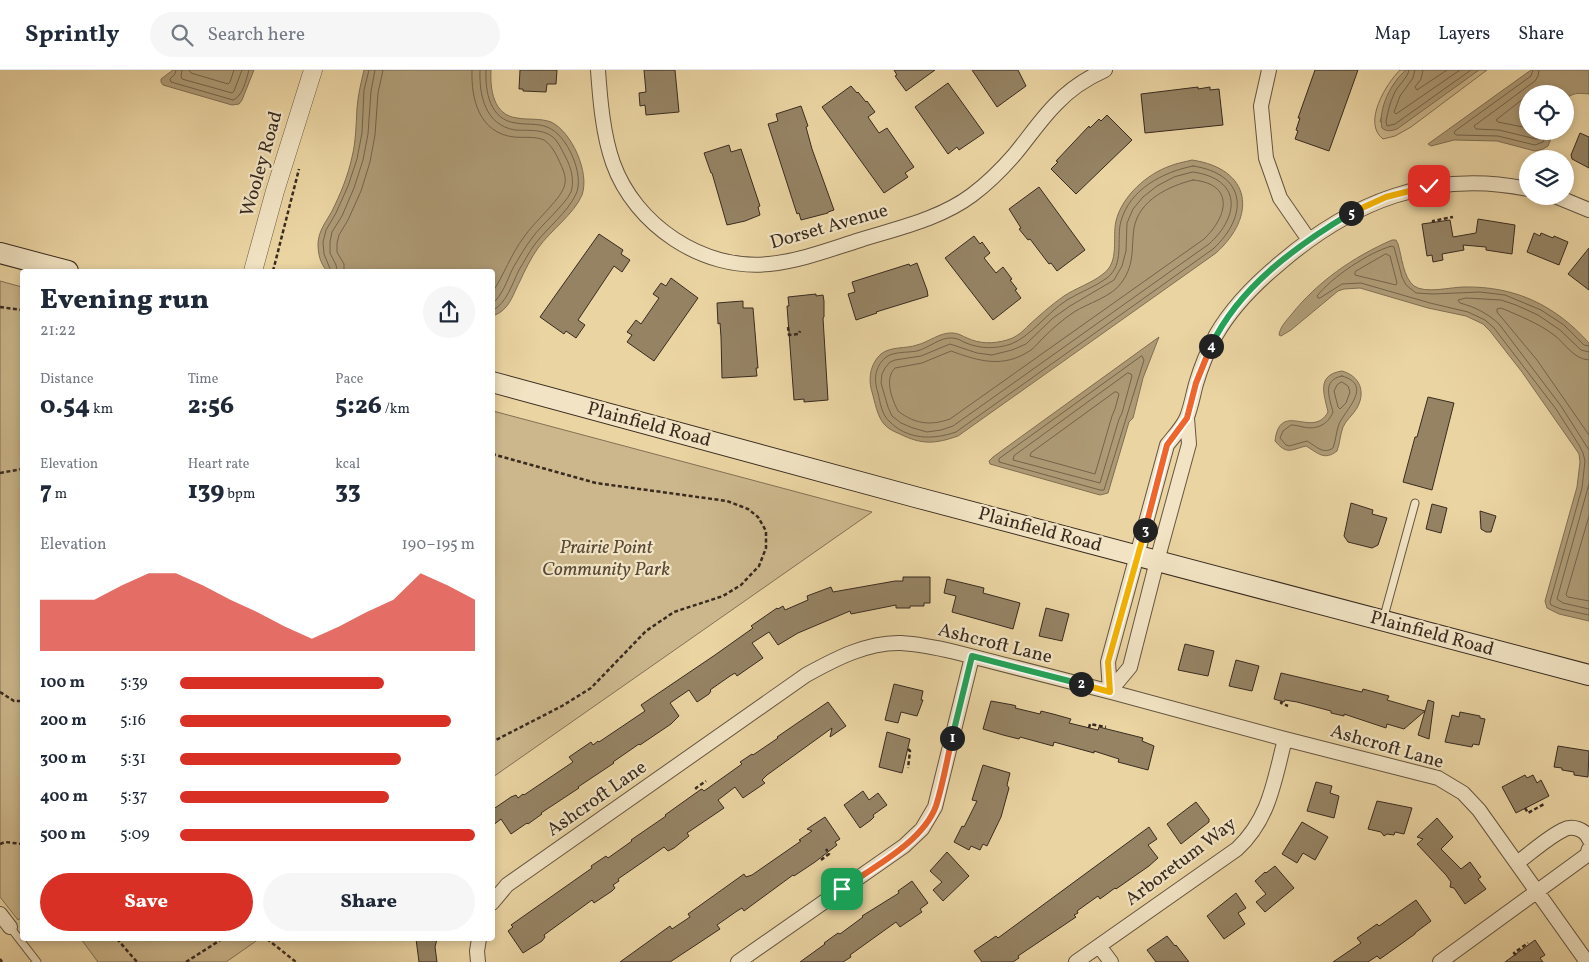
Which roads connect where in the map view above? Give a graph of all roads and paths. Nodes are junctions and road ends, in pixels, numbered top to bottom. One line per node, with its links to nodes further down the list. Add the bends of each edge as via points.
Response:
1 (313, 70): 14 (street, Wooley Road)
2 (598, 70): 3 (street, Dorset Avenue, via 613,164 636,204 652,222 689,248 721,260 768,264 795,260 854,242 938,215 955,206 997,174 1062,98)
3 (1105, 70)
4 (1269, 70): 11 (street, via 1261,106 1266,158 1280,198)
5 (300, 165): 15 (path)
6 (1519, 188): 11 (street, via 1467,183 1407,191 1367,205)
7 (1574, 204): 8 (street)
8 (1589, 210)
9 (1452, 217): 10 (path)
10 (1433, 223)
11 (1309, 240): 21 (street, via 1258,282 1221,328 1205,358)
12 (0, 253): 13 (main road)
13 (60, 269)
14 (254, 269)
15 (274, 269)
16 (0, 307): 17 (path)
17 (20, 310)
18 (788, 326): 19 (path, via 789,335)
19 (800, 331)
20 (495, 383): 26 (main road, Plainfield Road)
21 (1187, 418): 26 (street, via 1190,444); 26 (street, via 1167,445)
22 (495, 455): 38 (path, via 596,483 727,501 748,508 766,531 766,548 759,566 741,585 723,596 674,612 646,631 591,688)
23 (20, 469): 24 (path)
24 (0, 473)
25 (1415, 503): 27 (lane)
26 (1147, 558): 27 (main road, Plainfield Road); 31 (street, via 1108,662); 31 (street, via 1130,667)
27 (1383, 621): 29 (main road, Plainfield Road)
28 (972, 656): 31 (street, Ashcroft Lane); 53 (street, Ashcroft Lane, via 901,643 867,647 835,659 806,675 515,880); 70 (street, via 935,807 922,829 904,846)
29 (1589, 675)
30 (0, 692): 32 (path)
31 (1110, 692): 37 (street, Ashcroft Lane)
32 (20, 701)
33 (1282, 701): 34 (path)
34 (1288, 706)
35 (1106, 727): 36 (path, via 1090,724)
36 (1089, 728)
37 (1285, 739): 51 (street, Ashcroft Lane, via 1438,778 1463,793 1479,810); 63 (street, Arboretum Way, via 1266,808 1250,835 1237,849)
38 (495, 740)
39 (908, 749): 40 (path)
40 (908, 768)
41 (706, 781): 42 (path)
42 (697, 789)
43 (1544, 804): 44 (path, via 1528,813)
44 (1525, 808)
45 (1589, 839): 51 (street, via 1578,828 1564,828)
46 (0, 844): 47 (path)
47 (20, 844)
48 (826, 849): 50 (path, via 829,854)
49 (1589, 849): 52 (street, via 1587,855)
50 (821, 860)
51 (1517, 863): 52 (street, Ashcroft Lane)
52 (1537, 892): 73 (street); 74 (street, Ashcroft Lane)
53 (495, 900)
54 (0, 914): 55 (street)
55 (10, 927): 56 (lane)
56 (20, 940)
57 (21, 941): 65 (lane)
58 (119, 941): 66 (path)
59 (219, 941): 67 (path)
60 (270, 941): 68 (path)
61 (479, 941): 69 (street)
62 (1528, 943): 64 (path, via 1514,953)
63 (1099, 946): 71 (street, Arboretum Way); 72 (street)
64 (1516, 955)
65 (37, 962)
66 (136, 962)
67 (186, 962)
68 (296, 962)
69 (478, 962)
70 (738, 962)
71 (1076, 962)
72 (1111, 962)
73 (1440, 962)
74 (1588, 962)

